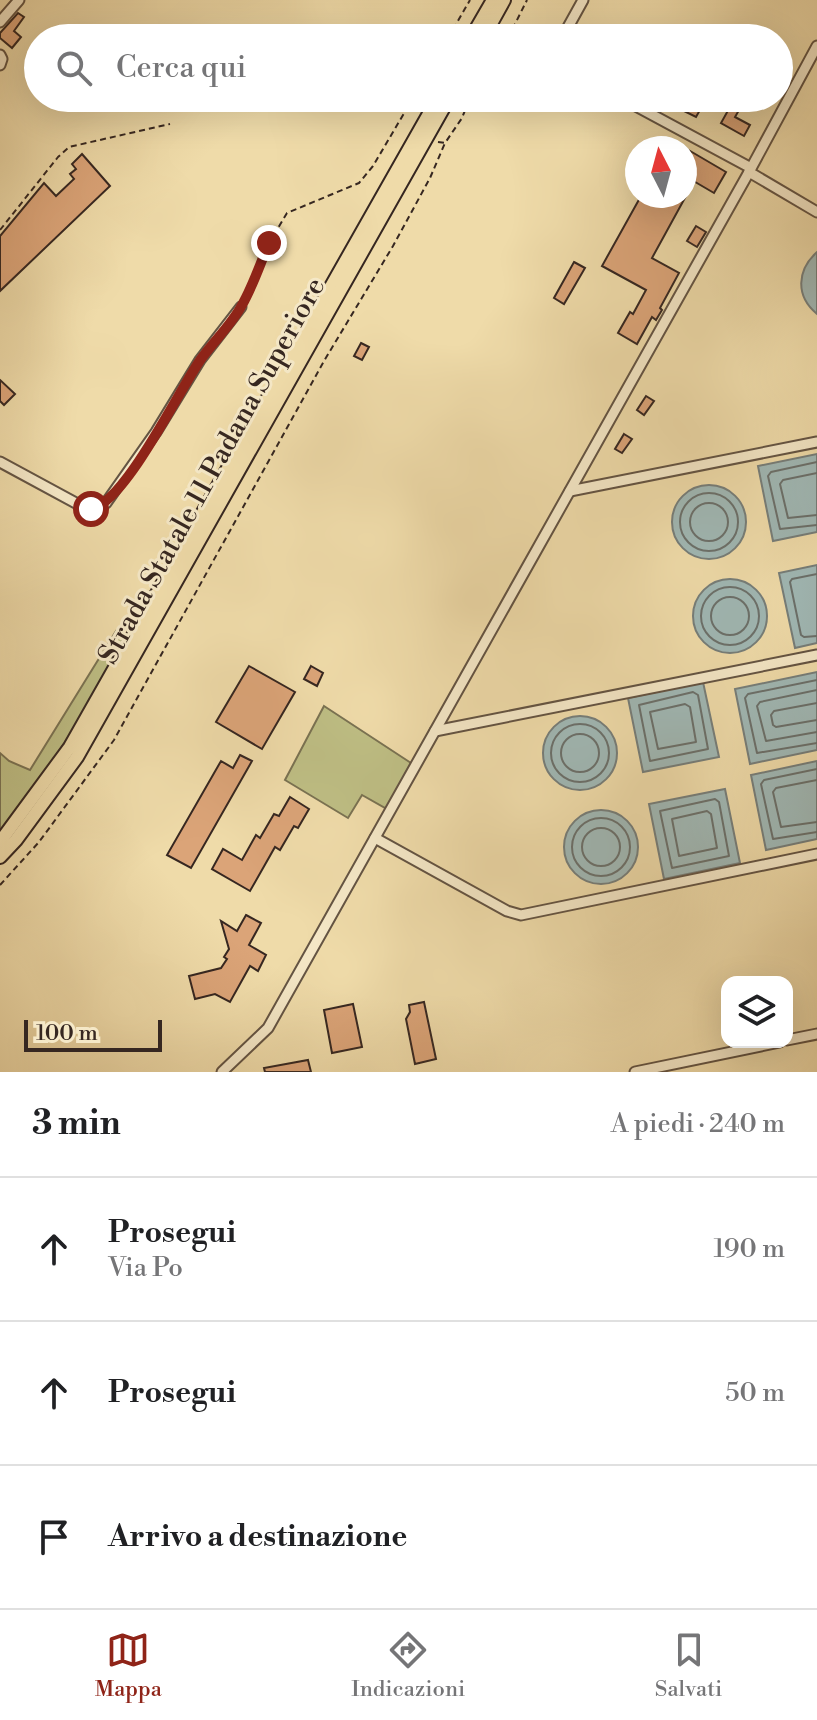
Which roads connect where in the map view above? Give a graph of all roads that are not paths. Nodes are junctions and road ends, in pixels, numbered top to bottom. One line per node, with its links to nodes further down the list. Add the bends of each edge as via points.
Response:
1 (19, 0): 5 (street)
2 (493, 0): 6 (highway)
3 (504, 0): 7 (highway)
4 (583, 0): 8 (street)
5 (0, 22)
6 (479, 24)
7 (491, 24)
8 (570, 24)
9 (817, 46): 12 (street)
10 (0, 55): 11 (street)
11 (0, 65)
12 (793, 90)
13 (430, 112): 26 (highway, Strada Statale 11 Padana Superiore, via 70,747)
14 (441, 112): 28 (highway, Strada Statale 11 Padana Superiore, via 77,757)
15 (646, 112): 17 (street)
16 (781, 112): 17 (street)
17 (750, 170): 18 (street); 22 (street)
18 (817, 212)
19 (241, 307): 21 (street, via 106,503 85,508)
20 (817, 442): 22 (street)
21 (0, 462)
22 (570, 491): 24 (street)
23 (817, 655): 24 (street)
24 (435, 731): 25 (street)
25 (375, 838): 27 (street, via 521,915); 32 (street, via 268,1028)
26 (0, 842)
27 (817, 854)
28 (0, 857)
29 (817, 1034): 30 (street)
30 (793, 1039)
31 (751, 1048): 33 (street)
32 (222, 1072)
33 (635, 1072)

